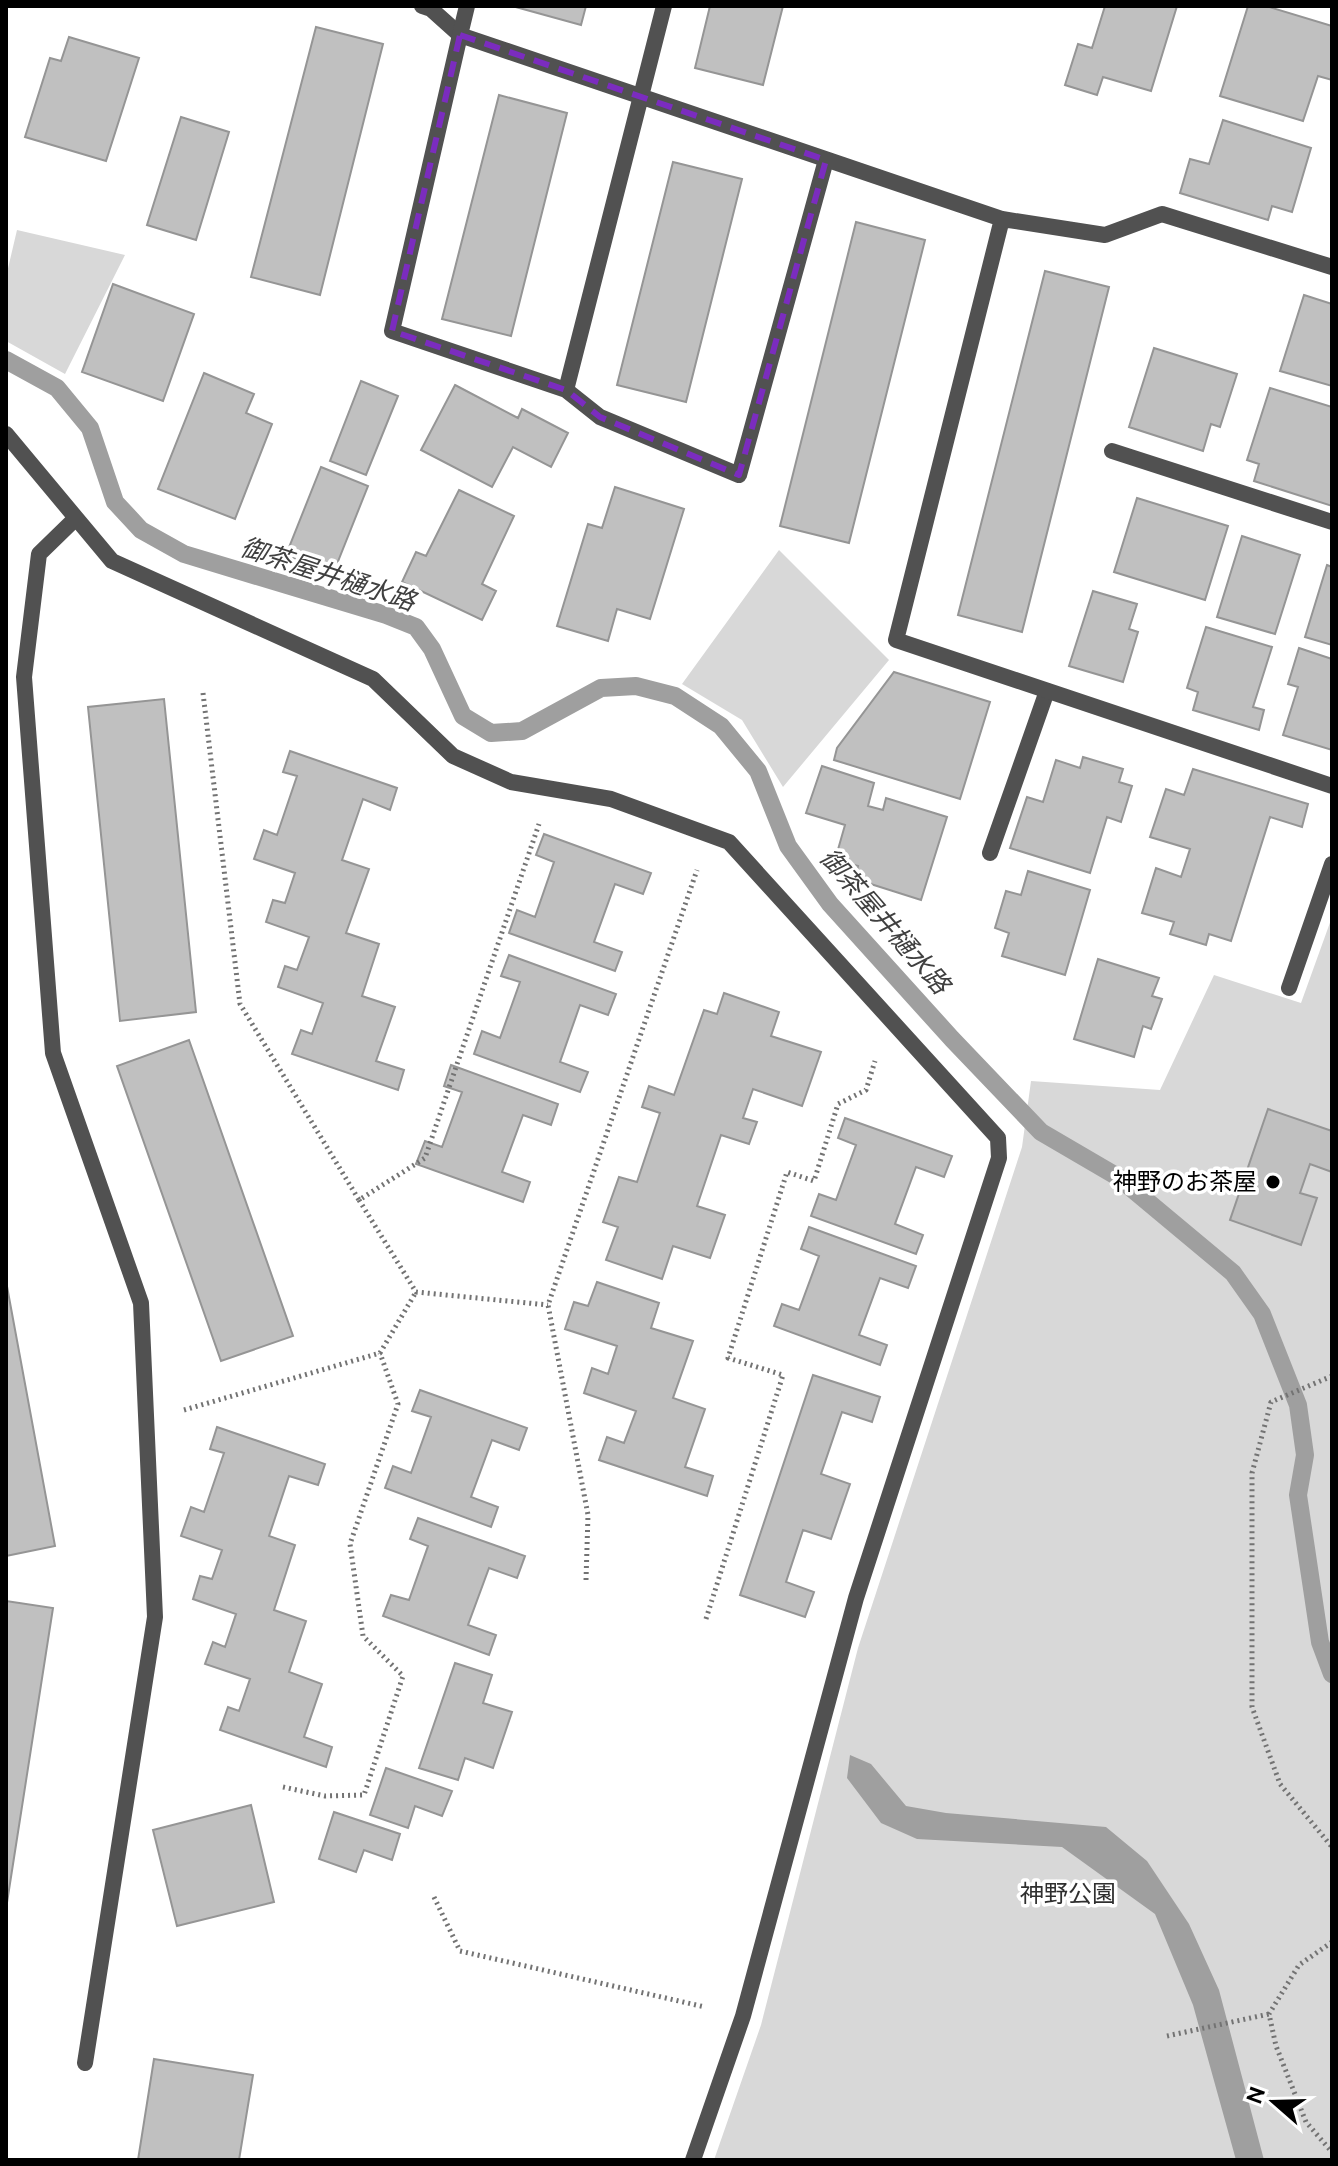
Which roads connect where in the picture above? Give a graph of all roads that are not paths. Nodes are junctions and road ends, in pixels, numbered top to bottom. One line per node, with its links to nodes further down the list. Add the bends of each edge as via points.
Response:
1 (422, 6): 4 (street)
2 (467, 6): 4 (street)
3 (664, 6): 5 (street)
4 (460, 35): 5 (street); 9 (street, via 392,331)
5 (641, 97): 6 (street); 9 (street)
6 (826, 160): 7 (street); 9 (street, via 739,475 600,417)
7 (1002, 219): 8 (street, via 1105,235 1162,214); 14 (street, via 896,640)
8 (1332, 267)
9 (566, 390)
10 (6, 434): 12 (street)
11 (1112, 451): 13 (street)
12 (76, 518): 19 (street, via 39,554 24,677 53,1053 141,1303 155,1617); 20 (street, via 112,561 373,679 453,756 511,782 611,799 729,842 998,1138 999,1158 856,1598 743,2016)
13 (1332, 522)
14 (1047, 691): 15 (street); 16 (street)
15 (1332, 786)
16 (990, 853)
17 (1332, 864): 18 (street)
18 (1289, 988)
19 (85, 2063)
20 (693, 2160)

